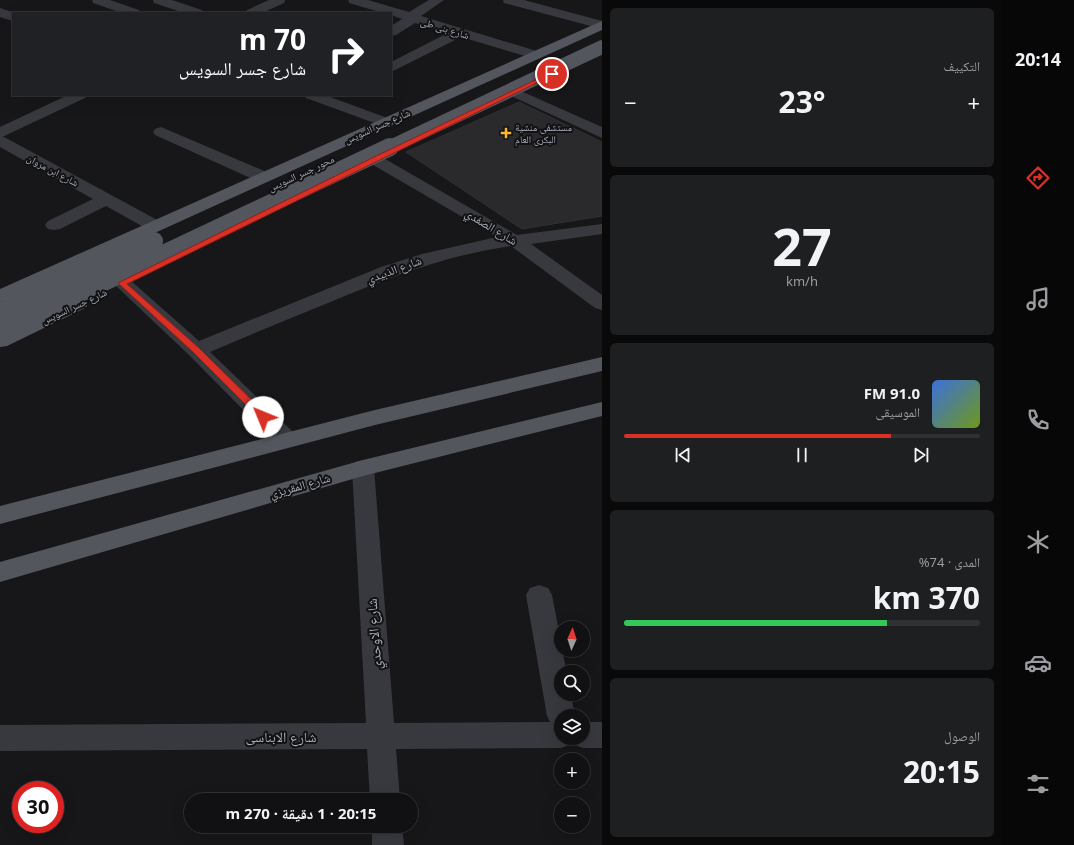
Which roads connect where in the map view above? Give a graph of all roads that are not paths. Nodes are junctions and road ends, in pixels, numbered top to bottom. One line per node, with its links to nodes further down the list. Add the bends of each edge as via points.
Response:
1 (98, 0): 8 (street)
2 (160, 0): 9 (street)
3 (279, 0): 10 (street)
4 (354, 0): 12 (street, شارع بنى طى)
5 (438, 0): 12 (street)
6 (509, 0): 13 (street)
7 (0, 12): 11 (street)
8 (131, 12)
9 (193, 12)
10 (254, 12)
11 (12, 17)
12 (412, 18): 14 (street); 15 (street, شارع بنى طى)
13 (602, 25): 19 (main road, شارع جسر السويس)
14 (392, 31)
15 (460, 32): 19 (street, شارع بنى طى); 20 (street)
16 (602, 34): 40 (main road, محور جسر السويس, bridge)
17 (602, 47): 41 (main road, محور جسر السويس, bridge)
18 (602, 51): 21 (main road, شارع جسر السويس)
19 (528, 58): 21 (main road, via 522,67 529,72); 25 (main road, شارع جسر السويس)
20 (392, 67)
21 (552, 74): 22 (main road, شارع جسر السويس)
22 (514, 92): 26 (street); 30 (main road, شارع جسر السويس)
23 (78, 96): 28 (street)
24 (314, 96): 25 (street)
25 (385, 122): 31 (main road, شارع جسر السويس)
26 (600, 130)
27 (162, 132): 31 (street)
28 (0, 133)
29 (0, 142): 32 (street, شارع ابن مروان)
30 (374, 159): 36 (street, شارع الصفدي); 37 (main road, شارع جسر السويس)
31 (263, 177): 34 (main road, شارع جسر السويس)
32 (106, 199): 33 (street); 34 (street, شارع ابن مروان)
33 (54, 225)
34 (155, 226): 38 (main road, شارع جسر السويس)
35 (602, 229): 36 (street, شارع الذبيدي)
36 (514, 241): 39 (street, شارع الصفدي); 43 (street, شارع الذبيدي, via 472,248 408,264)
37 (122, 283): 42 (main road, شارع جسر السويس); 43 (street)
38 (0, 296)
39 (602, 304)
40 (0, 312)
41 (0, 331)
42 (0, 341)
43 (196, 350): 46 (street)
44 (602, 364): 46 (main road)
45 (602, 410): 47 (main road, شارع المقريزي)
46 (286, 439): 48 (main road)
47 (363, 468): 49 (main road, شارع المقريزي); 55 (street, شارع الاوحدي)
48 (0, 515)
49 (0, 572)
50 (539, 595): 51 (street)
51 (560, 709)
52 (554, 735): 55 (street, شارع الابناسى)
53 (590, 735): 54 (street)
54 (602, 735)
55 (380, 736): 56 (street, شارع الابناسى); 57 (street, شارع الاوحدي)
56 (0, 738)
57 (384, 793)
58 (387, 833): 59 (street)
59 (388, 845)

